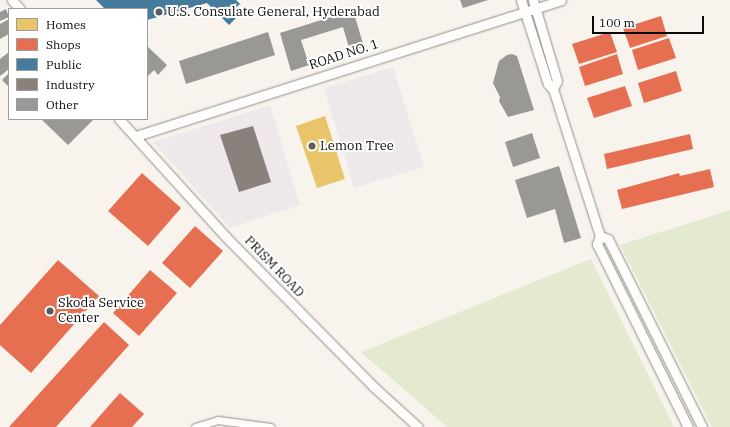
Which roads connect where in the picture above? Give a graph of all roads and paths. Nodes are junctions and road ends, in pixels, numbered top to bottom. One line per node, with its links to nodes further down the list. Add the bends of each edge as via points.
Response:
1 (12, 0): 5 (street)
2 (521, 0): 6 (street)
3 (561, 0): 4 (street, ROAD NO. 1)
4 (534, 4): 6 (street, ROAD NO. 1); 7 (street, via 557,81)
5 (19, 8)
6 (524, 11): 7 (street, via 548,84); 9 (street, ROAD NO. 1)
7 (553, 89): 10 (street)
8 (120, 120): 9 (street, PRISM ROAD)
9 (136, 136): 11 (street, PRISM ROAD, via 226,237)
10 (600, 236): 14 (street, via 597,244); 15 (street, via 608,239)
11 (416, 426)
12 (195, 427): 13 (street, via 218,420)
13 (271, 427)
14 (688, 427)
15 (702, 427)

